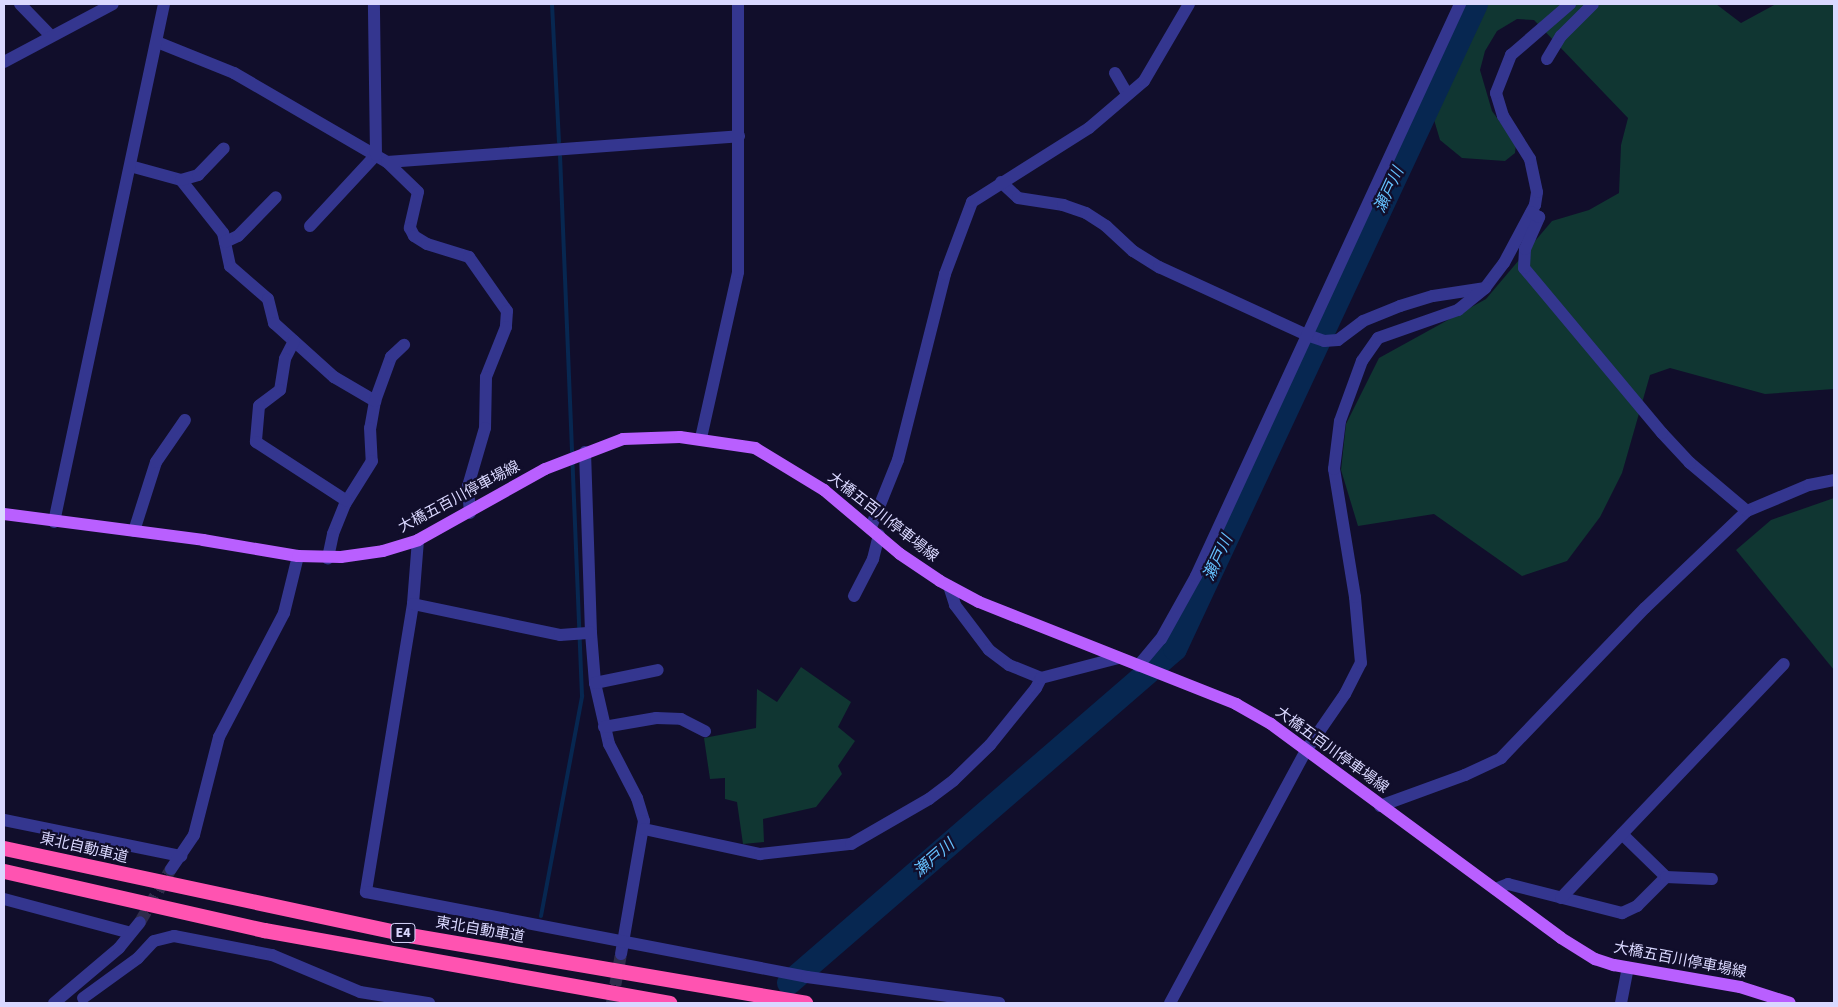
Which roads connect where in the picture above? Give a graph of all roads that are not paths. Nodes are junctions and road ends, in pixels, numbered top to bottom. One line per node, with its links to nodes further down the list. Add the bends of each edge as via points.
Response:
1 (20, 4): 10 (street)
2 (113, 4): 10 (street)
3 (164, 4): 11 (street)
4 (374, 4): 18 (street)
5 (738, 4): 16 (street)
6 (1189, 4): 15 (street, via 1144,81)
7 (1460, 4): 27 (street)
8 (1570, 4): 23 (street, via 1511,55 1496,94 1503,116 1532,166 1537,192)
9 (1592, 4): 12 (street, via 1561,36)
10 (50, 35): 13 (street)
11 (157, 42): 18 (street, via 234,73); 19 (street)
12 (1547, 59)
13 (4, 62)
14 (1115, 73): 15 (street)
15 (1127, 94): 21 (street, via 1089,128)
16 (739, 136): 18 (street); 32 (street, via 738,272)
17 (224, 148): 20 (street, via 198,174)
18 (382, 158): 24 (street); 37 (street, via 418,192 410,228 414,236 469,257 507,311 506,327 486,377 486,428 468,486)
19 (130, 166): 20 (street); 39 (street)
20 (181, 180): 25 (street, via 222,233)
21 (1001, 182): 27 (street, via 1018,198 1063,205 1086,213 1133,251 1159,267); 41 (street, via 972,202 955,244 898,460)
22 (276, 197): 25 (street, via 238,236)
23 (1531, 212): 26 (street, via 1504,262); 36 (street, via 1539,217 1525,249 1524,268 1662,433 1690,463)
24 (310, 226)
25 (225, 242): 28 (street, via 230,266 268,299 274,323)
26 (1485, 288): 27 (street, via 1434,296 1400,306 1363,321 1338,340); 57 (street, via 1458,310 1378,338 1362,361 1340,421 1334,469 1355,597 1361,663 1345,694)
27 (1316, 338): 51 (street, via 1189,590 1161,639)
28 (294, 341): 30 (street, via 334,377); 35 (street, via 285,359 280,390 259,406 256,442)
29 (404, 345): 30 (street, via 391,358)
30 (376, 401): 35 (street, via 370,428 372,461)
31 (185, 420): 40 (street, via 156,462)
32 (701, 438): 33 (main road, 大橋五百川停車場線, via 623,439); 41 (main road, 大橋五百川停車場線, via 755,448 824,490)
33 (582, 453): 37 (main road, 大橋五百川停車場線); 48 (street)
34 (1834, 480): 36 (street, via 1809,485)
35 (347, 501): 44 (street, via 333,534)
36 (1747, 511): 58 (street, via 1645,608 1500,758 1465,775)
37 (470, 513): 42 (main road, 大橋五百川停車場線)
38 (4, 514): 39 (main road, 大橋五百川停車場線)
39 (54, 522): 40 (main road, 大橋五百川停車場線)
40 (134, 531): 43 (main road, 大橋五百川停車場線)
41 (875, 531): 45 (main road, 大橋五百川停車場線, via 900,554); 46 (street, via 873,559)
42 (418, 540): 44 (main road, 大橋五百川停車場線, via 383,551); 47 (street)
43 (298, 556): 44 (main road, 大橋五百川停車場線); 63 (street, via 284,613 219,737 194,835)
44 (328, 558)
45 (949, 586): 49 (main road, 大橋五百川停車場線, via 978,602); 53 (street, via 954,605 989,650 1009,665)
46 (854, 596)
47 (413, 604): 48 (street); 73 (street, via 366,892)
48 (583, 634): 54 (street)
49 (1118, 658): 51 (main road, 大橋五百川停車場線); 53 (street)
50 (1784, 664): 61 (street)
51 (1140, 667): 57 (main road, 大橋五百川停車場線, via 1236,704)
52 (658, 670): 54 (street)
53 (1041, 678): 60 (street, via 1002,730 954,780 922,804 850,844 760,854)
54 (595, 683): 55 (street)
55 (604, 728): 56 (street, via 664,718 681,719); 60 (street, via 615,761 641,808)
56 (705, 731)
57 (1307, 749): 58 (main road, 大橋五百川停車場線); 83 (street)
58 (1380, 806): 68 (main road, 大橋五百川停車場線)
59 (4, 820): 63 (street)
60 (644, 829): 73 (street)
61 (1622, 834): 66 (street); 69 (street)
62 (4, 848): 81 (highway, 東北自動車道 / E4, via 400,933)
63 (181, 856): 64 (street)
64 (171, 869)
65 (4, 871): 80 (highway, E4, via 264,930)
66 (1666, 877): 67 (street); 69 (street, via 1637,906 1622,913)
67 (1712, 879)
68 (1496, 889): 69 (street, via 1508,884); 75 (main road, 大橋五百川停車場線, via 1595,959)
69 (1561, 898)
70 (4, 899): 72 (street)
71 (140, 922): 72 (street)
72 (131, 933): 76 (street, via 120,948)
73 (624, 939): 74 (street); 82 (street, via 800,976)
74 (621, 954)
75 (1628, 968): 84 (street); 85 (main road, 大橋五百川停車場線, via 1740,987)
76 (70, 988): 77 (street); 78 (street)
77 (85, 1001): 79 (street, via 154,941 174,936 272,954 360,992)
78 (54, 1003)
79 (429, 1003)
80 (669, 1003)
81 (806, 1003)
82 (999, 1003)
83 (1170, 1003)
84 (1621, 1003)
85 (1790, 1003)

